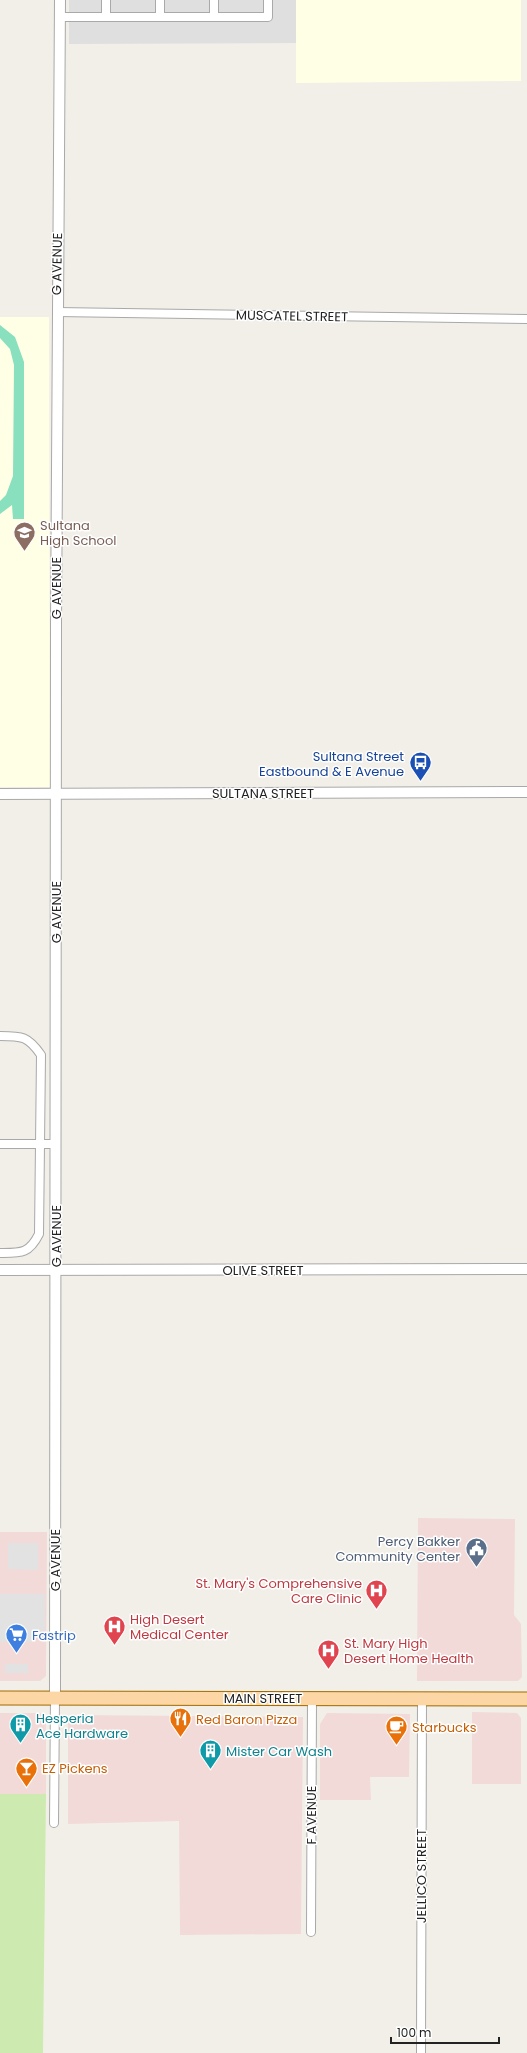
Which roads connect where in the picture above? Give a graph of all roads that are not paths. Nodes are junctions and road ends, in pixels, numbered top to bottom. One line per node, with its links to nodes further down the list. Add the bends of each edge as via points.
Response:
1 (60, 0): 6 (street, G AVENUE)
2 (106, 0): 7 (street)
3 (160, 0): 8 (street)
4 (214, 0): 9 (street)
5 (268, 0): 9 (street, via 268,17)
6 (60, 17): 7 (street); 10 (street, G AVENUE)
7 (106, 17): 8 (street)
8 (160, 17): 9 (street)
9 (214, 17)
10 (57, 312): 11 (street, MUSCATEL STREET); 14 (street, G AVENUE)
11 (527, 319)
12 (527, 792): 14 (street, SULTANA STREET)
13 (0, 794): 14 (street, SULTANA STREET)
14 (56, 794): 18 (street, G AVENUE)
15 (0, 1036): 17 (street, via 18,1036 32,1042 41,1055)
16 (0, 1144): 17 (street)
17 (41, 1144): 18 (street); 19 (street, via 39,1234 33,1246 18,1253)
18 (56, 1144): 22 (street, G AVENUE)
19 (0, 1252)
20 (527, 1269): 22 (street, OLIVE STREET)
21 (0, 1270): 22 (street, OLIVE STREET)
22 (56, 1270): 23 (street, G AVENUE)
23 (55, 1697): 24 (main road, MAIN STREET); 25 (main road, MAIN STREET); 28 (street, G AVENUE)
24 (0, 1698)
25 (312, 1698): 26 (main road, MAIN STREET); 29 (street, F AVENUE)
26 (422, 1698): 27 (main road, MAIN STREET); 30 (street, JELLICO STREET)
27 (527, 1699)
28 (54, 1823)
29 (310, 1932)
30 (421, 2053)

